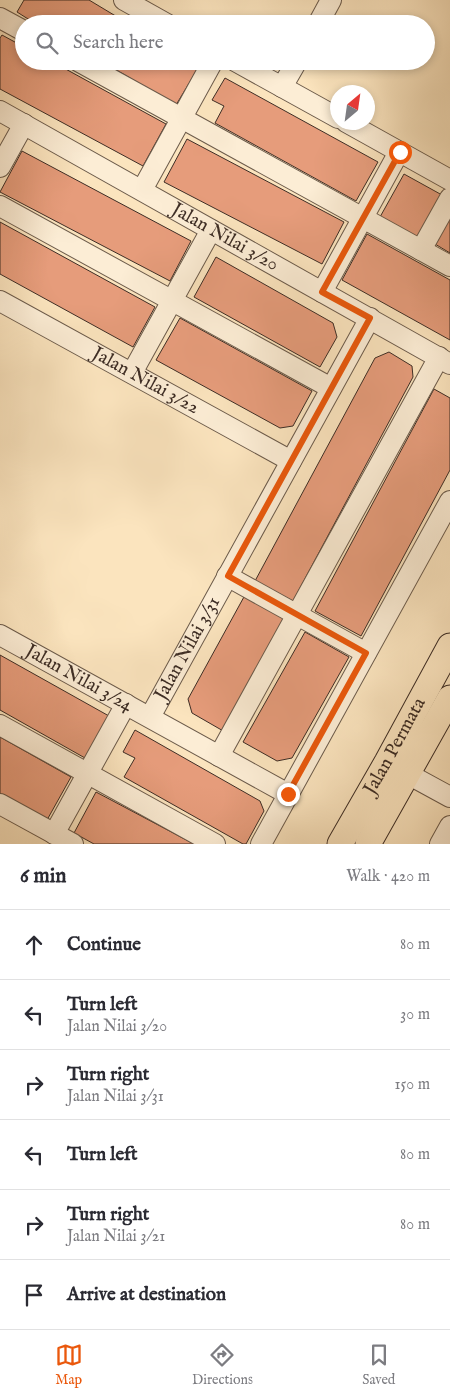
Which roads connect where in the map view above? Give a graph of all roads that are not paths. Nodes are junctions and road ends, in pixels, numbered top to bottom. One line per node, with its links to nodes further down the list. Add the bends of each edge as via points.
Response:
1 (124, 0): 3 (street)
2 (331, 0): 4 (street)
3 (151, 15)
4 (323, 15)
5 (0, 18): 6 (street)
6 (15, 26)
7 (94, 70): 14 (street)
8 (208, 70): 14 (street)
9 (251, 70): 11 (street)
10 (292, 70): 11 (street)
11 (282, 87): 13 (street)
12 (0, 111): 15 (street, Jalan Nilai 3/20)
13 (330, 114)
14 (182, 118): 20 (street); 23 (street)
15 (24, 124): 18 (street); 20 (street, Jalan Nilai 3/20)
16 (360, 130): 17 (street)
17 (400, 152): 19 (street); 23 (street)
18 (0, 167)
19 (448, 174)
20 (142, 190): 24 (street, Jalan Nilai 3/20)
21 (450, 198): 25 (street)
22 (0, 206): 29 (street)
23 (363, 218): 25 (street); 27 (street)
24 (211, 230): 27 (street, Jalan Nilai 3/20); 29 (street)
25 (421, 250): 26 (street)
26 (450, 266)
27 (322, 292): 30 (street, Jalan Nilai 3/20)
28 (0, 301): 32 (street, Jalan Nilai 3/22)
29 (172, 301): 32 (street); 33 (street)
30 (370, 318): 31 (street, Jalan Nilai 3/20); 33 (street, Jalan Nilai 3/31)
31 (444, 360): 37 (street)
32 (132, 373): 34 (street, Jalan Nilai 3/22)
33 (331, 388): 34 (street, Jalan Nilai 3/31)
34 (291, 461): 36 (street, Jalan Nilai 3/31)
35 (450, 501): 40 (street)
36 (228, 576): 37 (street); 43 (street, Jalan Nilai 3/31)
37 (297, 614): 40 (street); 45 (street)
38 (0, 635): 42 (street, Jalan Nilai 3/24)
39 (450, 646): 46 (main road, Jalan Permata)
40 (366, 653): 49 (street)
41 (450, 698): 48 (main road, Jalan Permata)
42 (126, 704): 43 (street, Jalan Nilai 3/24); 47 (street)
43 (150, 718): 45 (street, Jalan Nilai 3/24)
44 (0, 725): 47 (street)
45 (219, 756): 49 (street, Jalan Nilai 3/24)
46 (387, 762): 48 (street); 57 (main road, Jalan Permata)
47 (88, 774): 53 (street); 55 (street)
48 (408, 774): 50 (street); 58 (main road, Jalan Permata)
49 (288, 794): 56 (street)
50 (450, 797)
51 (0, 804): 53 (street)
52 (450, 826): 59 (street)
53 (54, 834): 54 (street)
54 (73, 844)
55 (215, 844)
56 (261, 844)
57 (340, 844)
58 (368, 844)
59 (440, 844)

